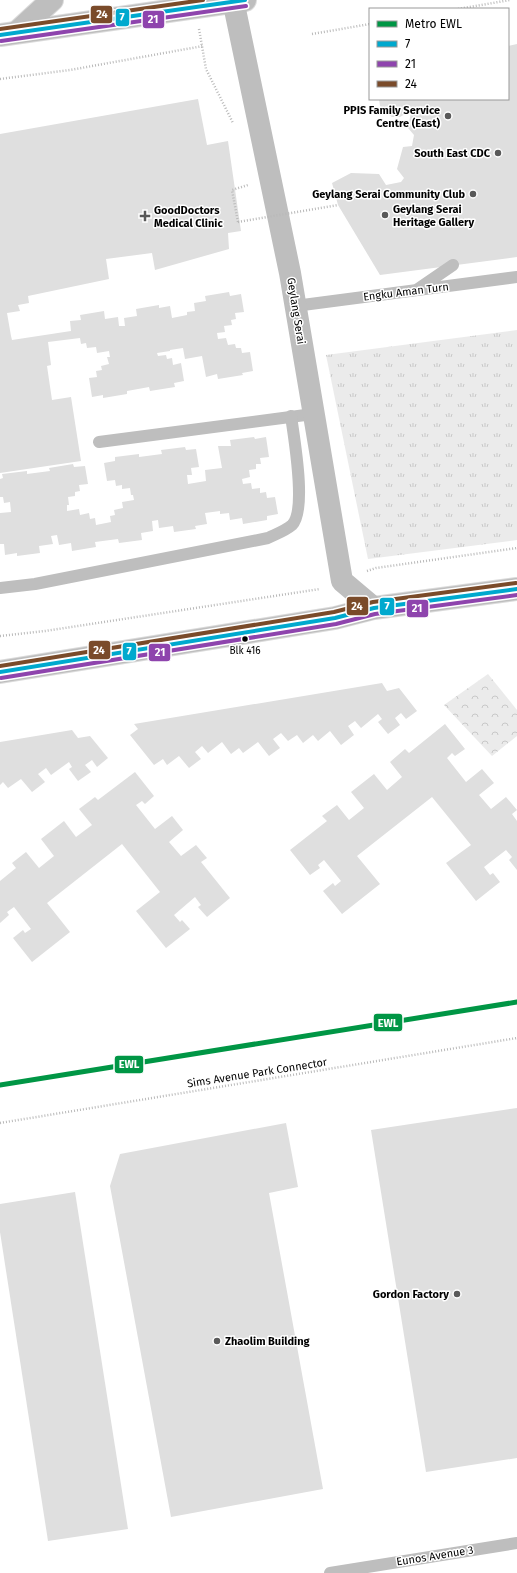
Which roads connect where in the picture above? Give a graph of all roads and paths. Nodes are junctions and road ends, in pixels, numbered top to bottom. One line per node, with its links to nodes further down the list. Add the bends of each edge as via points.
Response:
1 (52, 0): 6 (main road)
2 (510, 0): 4 (path)
3 (238, 1): 6 (main road); 15 (main road, Geylang Serai, via 242,44)
4 (464, 8)
5 (369, 24): 7 (path)
6 (9, 33)
7 (312, 34)
8 (203, 46): 9 (path, via 70,70)
9 (0, 79)
10 (250, 184): 11 (path, bridge, via 232,190 238,222)
11 (338, 205)
12 (453, 265): 14 (lane)
13 (517, 277): 14 (lane, Engku Aman Turn)
14 (415, 290): 15 (lane, Engku Aman Turn)
15 (296, 306): 16 (main road, Geylang Serai)
16 (313, 414): 17 (lane); 20 (main road, Geylang Serai)
17 (291, 416): 18 (lane); 21 (lane, via 300,491 299,510 293,524 283,531 260,540 35,584)
18 (99, 442)
19 (517, 548): 20 (path, via 376,568)
20 (342, 581): 23 (main road); 24 (path, via 330,587)
21 (0, 588)
22 (517, 589): 23 (main road)
23 (374, 608): 25 (main road, via 335,618)
24 (0, 636)
25 (0, 672)
26 (517, 1038): 27 (path, Sims Avenue Park Connector)
27 (0, 1124)
28 (517, 1543): 29 (lane, Eunos Avenue 3)
29 (330, 1573)

